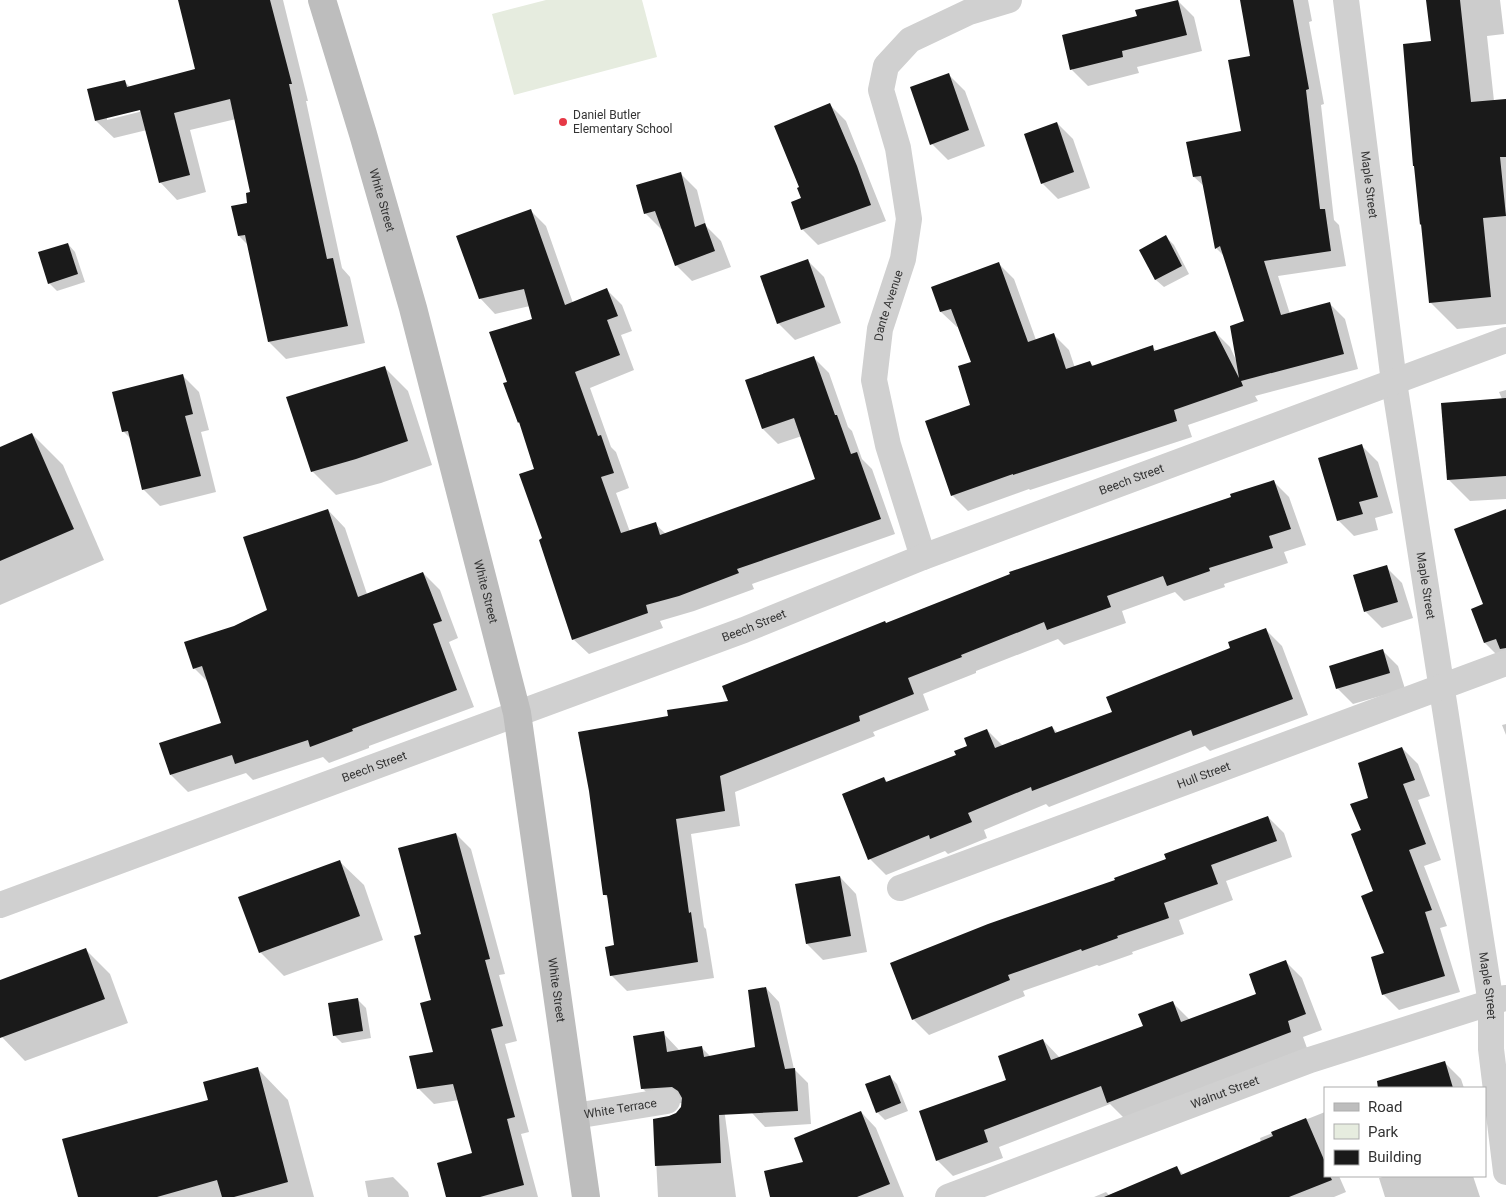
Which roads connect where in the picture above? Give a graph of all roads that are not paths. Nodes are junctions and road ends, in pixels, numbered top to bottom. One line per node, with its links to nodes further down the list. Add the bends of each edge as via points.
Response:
1 (322, 0): 9 (street, White Street, via 413,308)
2 (1009, 0): 6 (street, Dante Avenue, via 969,12 910,40 886,66 882,90 898,148 909,219 903,259 880,329 874,380 888,445)
3 (1346, 0): 5 (street, Maple Street)
4 (1506, 340): 5 (street, Beech Street)
5 (1394, 382): 6 (street, Beech Street); 8 (street, Maple Street)
6 (923, 557): 9 (street, Beech Street, via 744,630)
7 (1506, 662): 8 (street, Hull Street)
8 (1441, 686): 10 (street, Hull Street); 12 (street, Maple Street)
9 (517, 713): 11 (street, Beech Street); 14 (street, White Street)
10 (900, 888)
11 (0, 905)
12 (1498, 1001): 15 (street, Maple Street, via 1491,1049); 17 (street, Walnut Street, via 1310,1060)
13 (667, 1101): 14 (street, White Terrace)
14 (575, 1116): 16 (street, White Street)
15 (1506, 1172)
16 (586, 1197)
17 (948, 1197)

